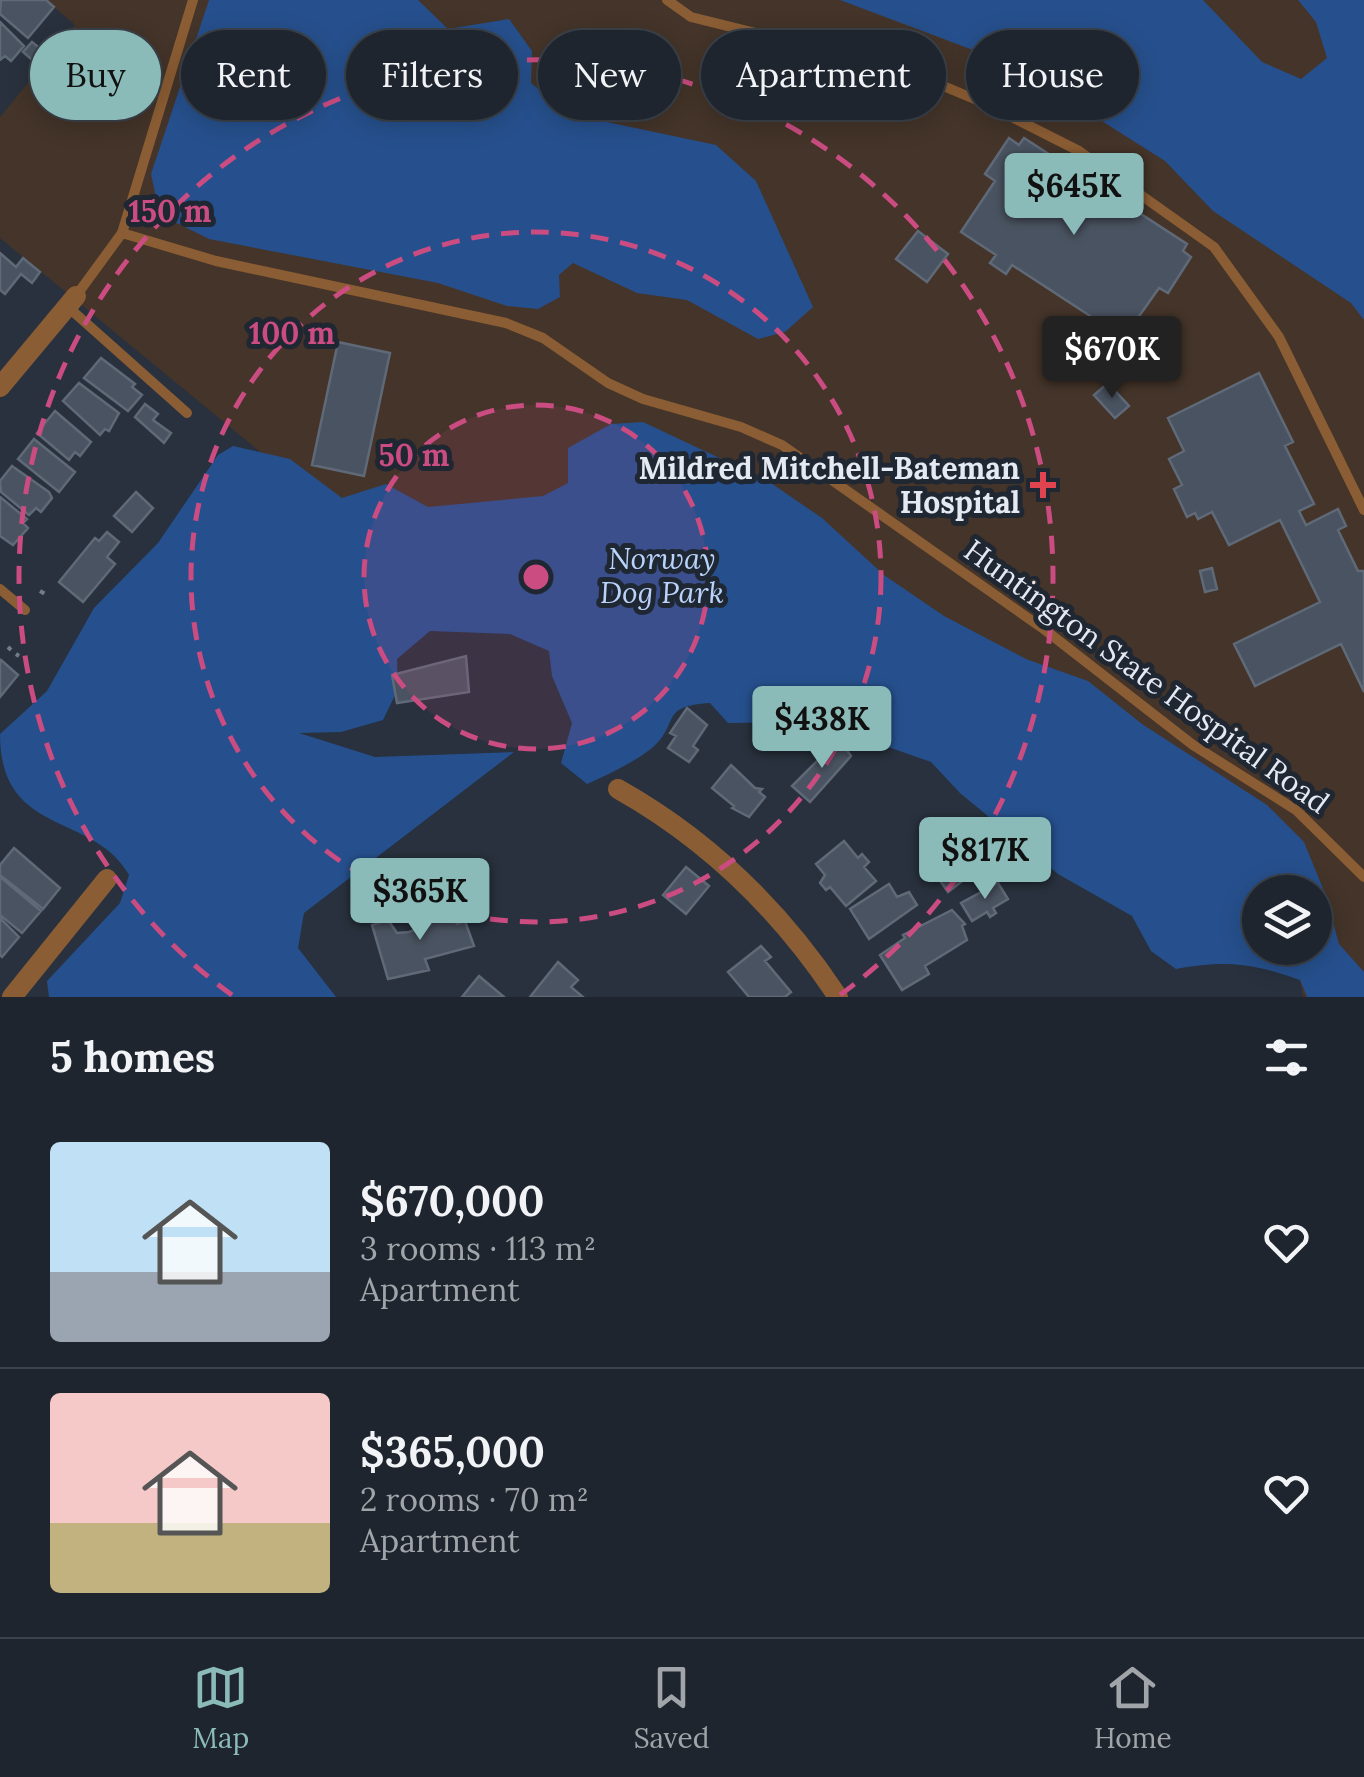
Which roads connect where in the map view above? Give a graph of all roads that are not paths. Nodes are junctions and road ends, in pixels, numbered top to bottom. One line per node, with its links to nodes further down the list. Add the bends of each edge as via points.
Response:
1 (193, 0): 3 (lane)
2 (667, 0): 7 (lane, via 691,17 905,70 984,103 1079,151 1214,246 1279,338)
3 (122, 233): 4 (lane); 11 (lane, Huntington State Hospital Road, via 186,254 506,323 644,399 782,445 1045,630 1182,736 1296,810)
4 (71, 302): 5 (street); 6 (lane)
5 (0, 387)
6 (187, 413)
7 (1364, 510)
8 (0, 589): 9 (lane)
9 (24, 610)
10 (618, 789): 14 (street, via 726,864 786,926)
11 (1364, 877)
12 (108, 879): 13 (street)
13 (16, 996)
14 (838, 997)

